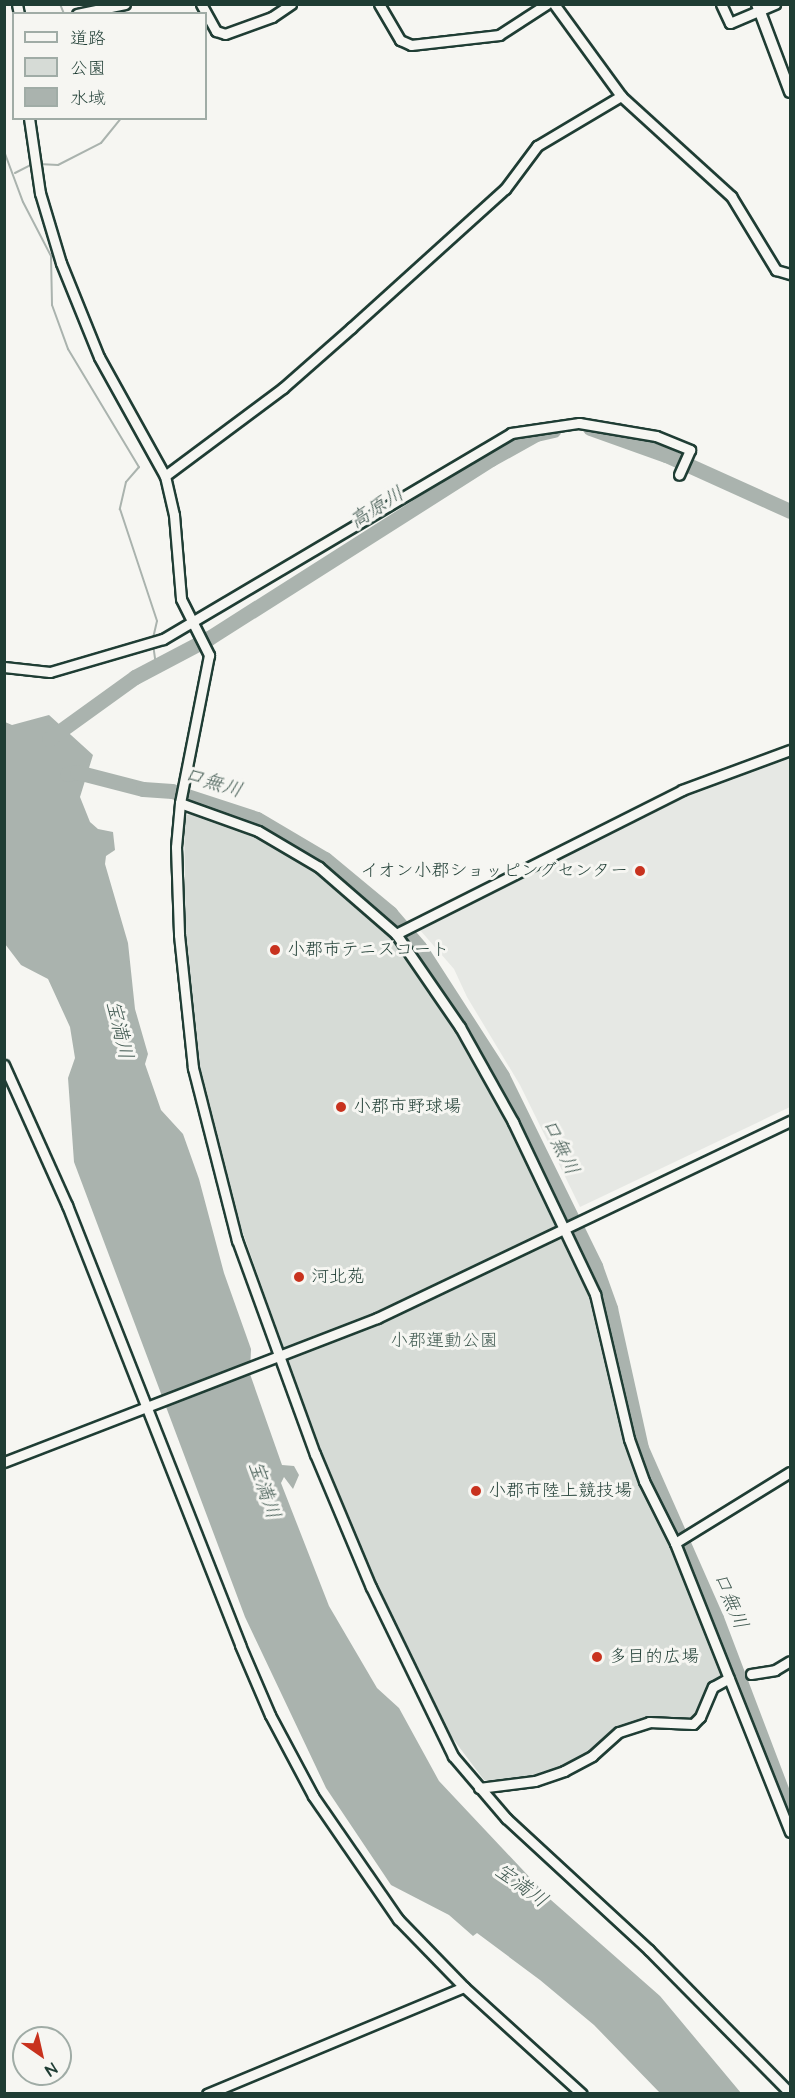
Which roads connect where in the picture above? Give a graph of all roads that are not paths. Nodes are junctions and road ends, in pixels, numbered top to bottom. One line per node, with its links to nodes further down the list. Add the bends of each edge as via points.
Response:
1 (125, 4): 9 (street)
2 (291, 4): 10 (street, via 272,17 225,34 216,31)
3 (379, 4): 4 (street, via 400,40 411,45 499,35)
4 (547, 4)
5 (554, 4): 12 (street)
6 (721, 4): 8 (street, via 730,22)
7 (775, 4): 8 (street)
8 (758, 7): 11 (main road)
9 (87, 12)
10 (207, 15)
11 (790, 92)
12 (621, 96): 14 (street, via 731,196 776,270); 16 (street, via 537,146 505,189 283,388)
13 (29, 120): 16 (street, via 40,192 61,262 99,357)
14 (790, 274)
15 (680, 474): 17 (street, via 689,453 656,436 604,425 545,426 511,433)
16 (165, 476): 17 (street, via 174,515 181,599)
17 (192, 625): 18 (street, via 163,639 72,667 32,672); 20 (street, via 207,650 207,676)
18 (4, 667)
19 (790, 750): 21 (street, via 682,790)
20 (180, 803): 21 (street, via 258,831 319,867); 25 (street, via 176,847 179,935 198,1097 237,1240)
21 (396, 934): 24 (street, via 460,1027)
22 (4, 1065): 26 (street, via 59,1185)
23 (790, 1121): 24 (street)
24 (566, 1229): 25 (street, via 425,1296); 29 (street, via 602,1316 629,1438 644,1481)
25 (276, 1359): 26 (street); 33 (street, via 389,1626 438,1729)
26 (147, 1405): 27 (street); 35 (street, via 240,1645 294,1762 340,1838 398,1919)
27 (4, 1462)
28 (790, 1472): 29 (street)
29 (675, 1543): 32 (street)
30 (790, 1661): 31 (street, via 775,1670)
31 (751, 1674)
32 (729, 1678): 33 (street, via 713,1687 693,1724 649,1722 619,1732 592,1756 564,1771 535,1781); 34 (street)
33 (479, 1788): 36 (street, via 746,2044)
34 (790, 1832)
35 (464, 1988): 37 (street); 38 (street)
36 (790, 2093)
37 (207, 2094)
38 (582, 2094)

